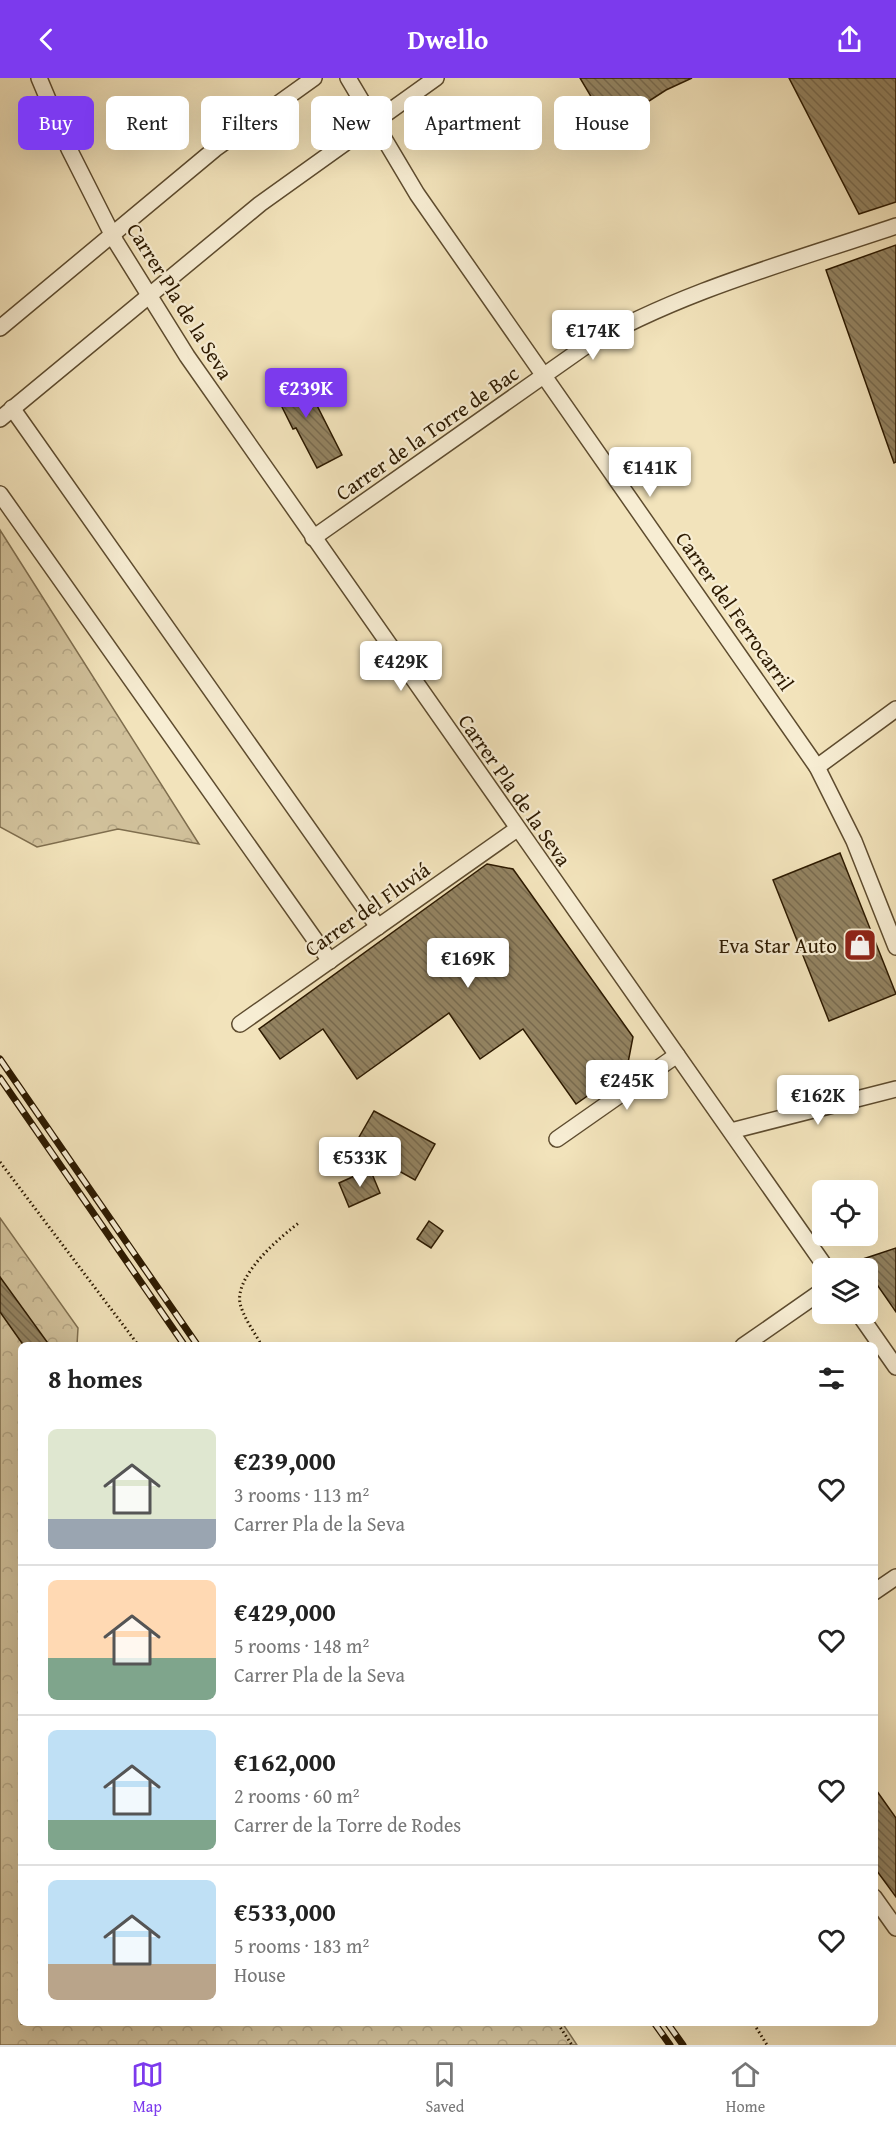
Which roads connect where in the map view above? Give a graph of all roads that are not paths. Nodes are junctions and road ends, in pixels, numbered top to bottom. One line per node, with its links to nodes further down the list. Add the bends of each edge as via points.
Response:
1 (39, 78): 10 (street, Carrer Pla de la Seva)
2 (314, 78): 10 (street, via 215,149)
3 (348, 78): 5 (street, Carrer del Ferrocarril)
4 (436, 78): 6 (street)
5 (358, 96)
6 (392, 109)
7 (335, 150): 11 (street, via 260,204)
8 (390, 150): 13 (street, Carrer del Ferrocarril)
9 (896, 226): 13 (street, Carrer de la Torre de Bac, via 653,310 583,348)
10 (112, 235): 11 (street, Carrer Pla de la Seva); 12 (street)
11 (148, 294): 14 (street); 17 (street, Carrer Pla de la Seva)
12 (0, 328)
13 (544, 376): 17 (street, Carrer de la Torre de Bac); 19 (street, Carrer del Ferrocarril)
14 (12, 408): 15 (street); 21 (street)
15 (0, 418)
16 (0, 494): 23 (street)
17 (313, 538): 20 (street, Carrer Pla de la Seva)
18 (896, 709): 19 (street)
19 (818, 767): 22 (street, Carrer del Ferrocarril, via 854,841)
20 (517, 829): 21 (street, Carrer del Fluviá); 25 (street, Carrer Pla de la Seva)
21 (378, 927): 23 (street, Carrer del Fluviá)
22 (896, 947)
23 (330, 961): 24 (street, Carrer del Fluviá)
24 (240, 1024)
25 (676, 1055): 27 (street, Carrer Pla de la Seva); 28 (street)
26 (896, 1089): 27 (street)
27 (731, 1131): 29 (street, Carrer Pla de la Seva)
28 (558, 1139)
29 (819, 1258)
30 (812, 1298): 32 (street)
31 (866, 1324): 33 (street)
32 (749, 1342)
33 (896, 1367)
34 (896, 1577): 35 (street)
35 (878, 1589)
36 (878, 1903): 37 (street)
37 (890, 1922)

